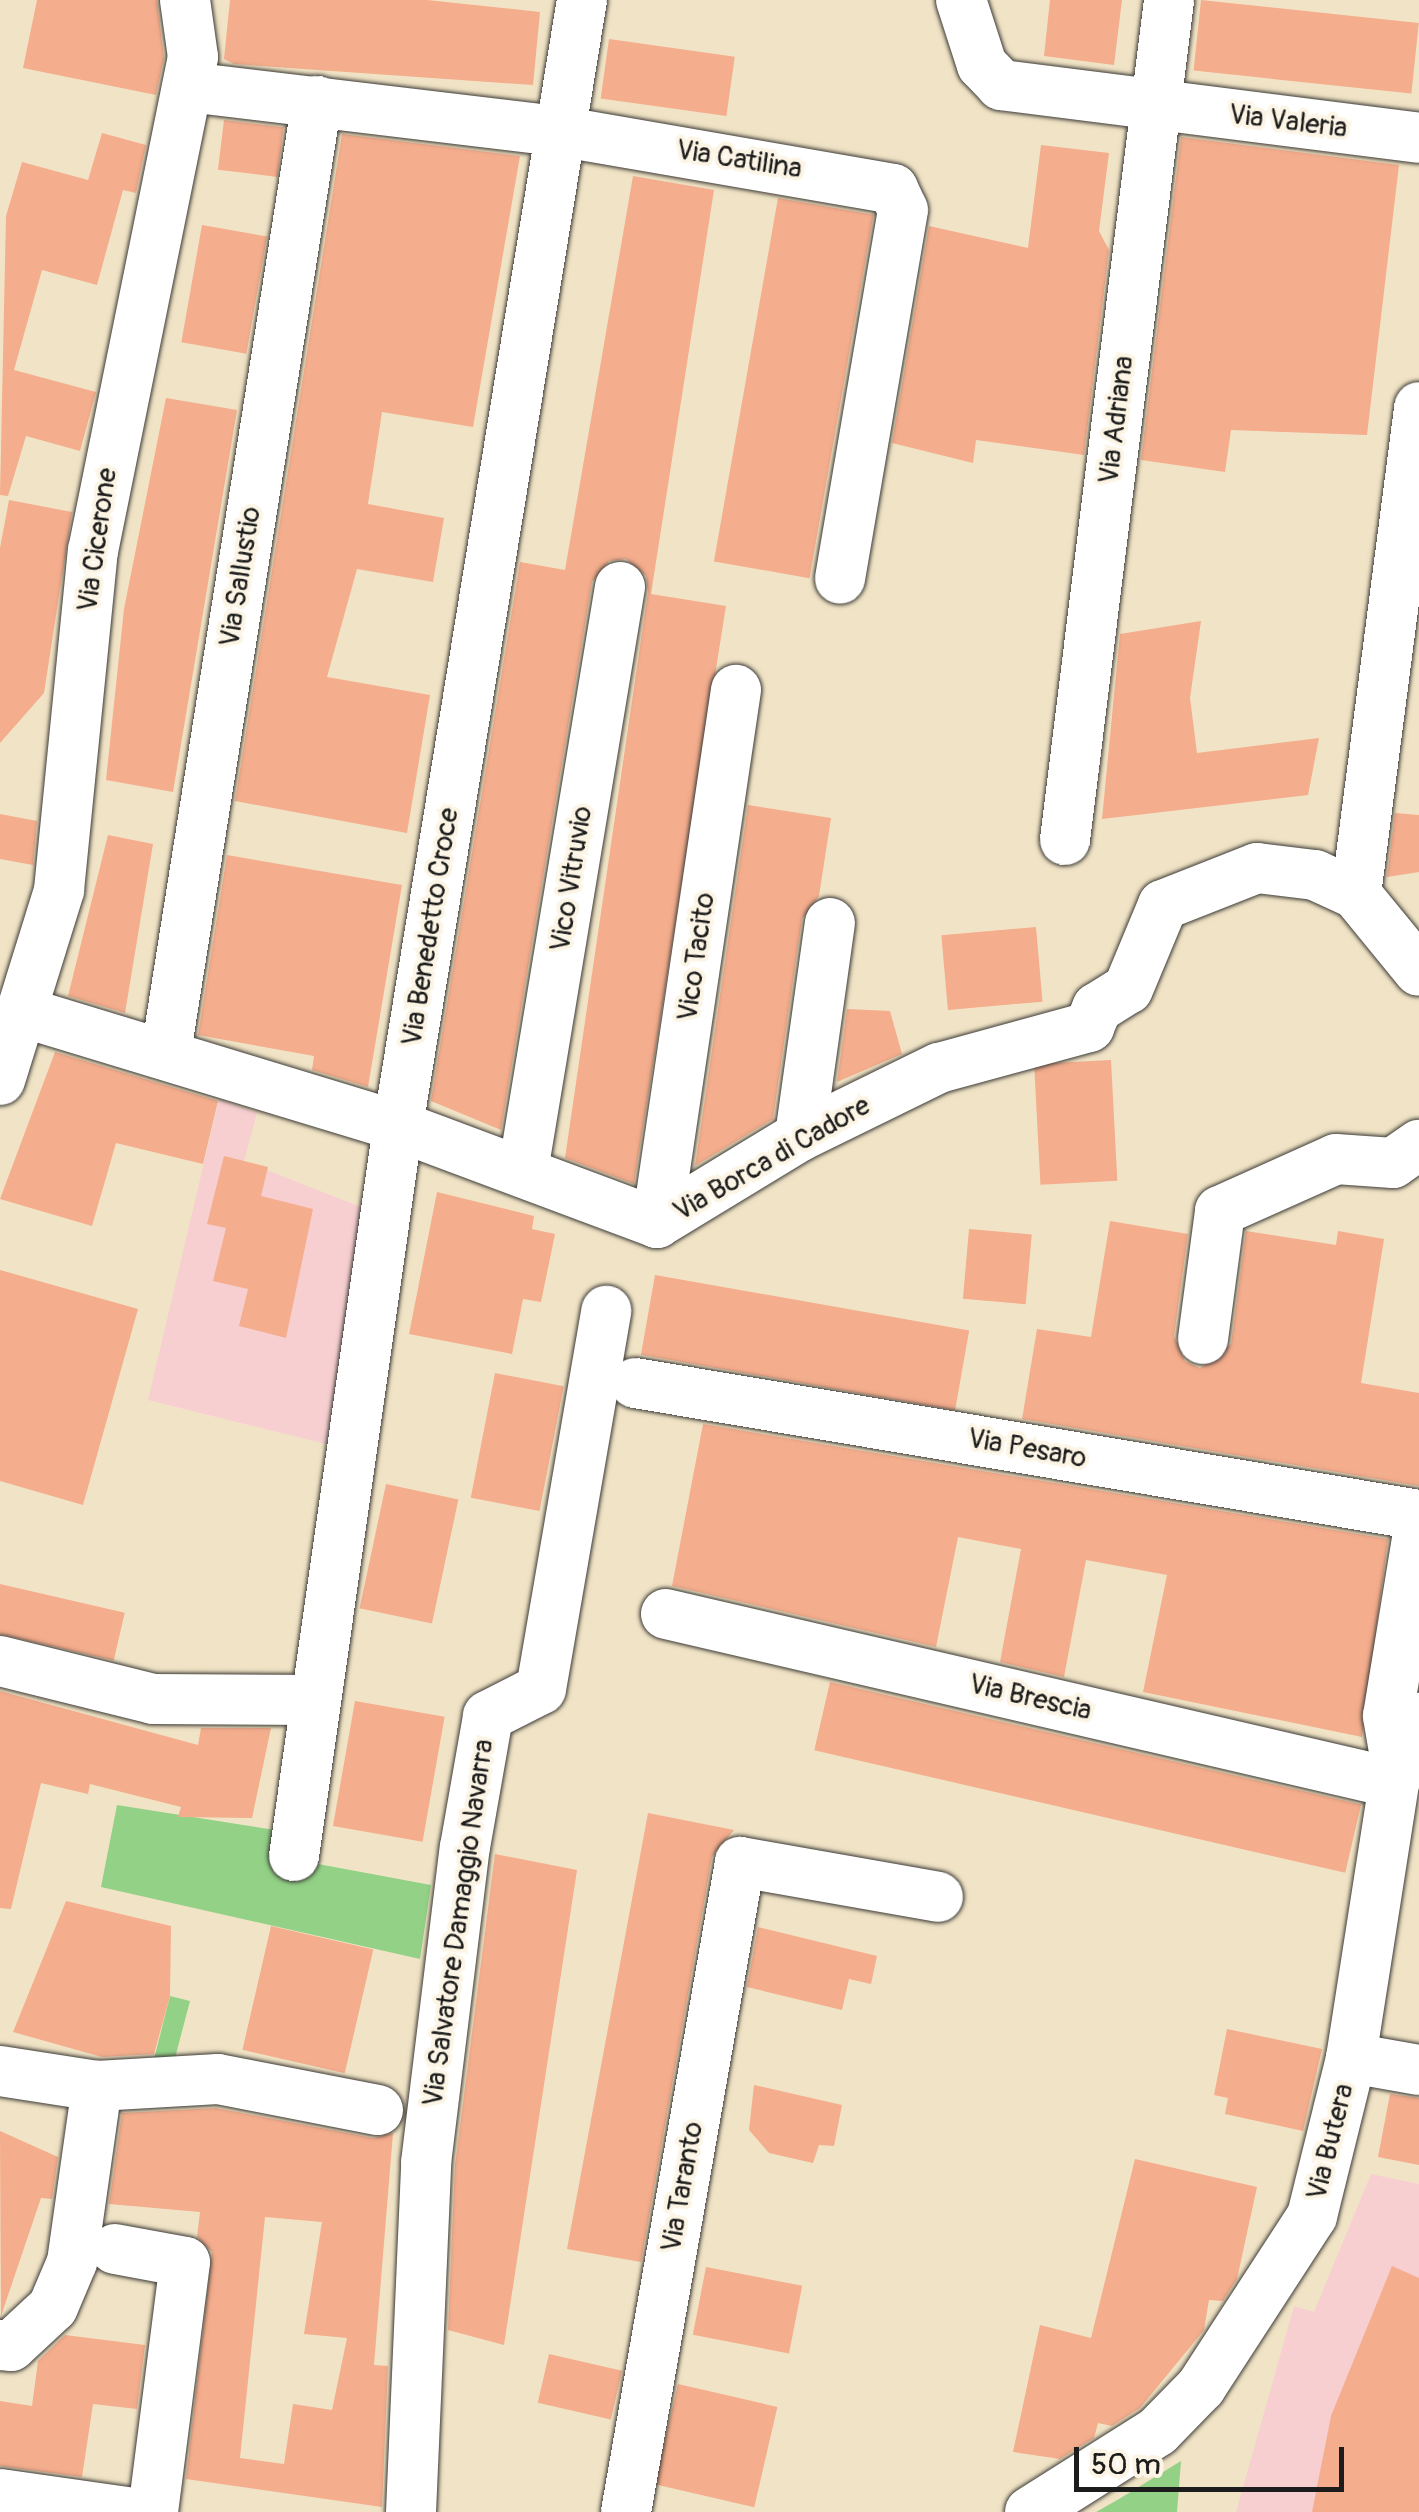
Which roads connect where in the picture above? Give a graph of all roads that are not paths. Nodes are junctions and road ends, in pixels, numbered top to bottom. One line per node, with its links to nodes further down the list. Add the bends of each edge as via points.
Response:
1 (185, 0): 5 (street, Via Cicerone)
2 (582, 0): 8 (street, Via Benedetto Croce)
3 (961, 0): 7 (street, Via Valeria, via 982,65 1002,84)
4 (1169, 0): 7 (street, Via Adriana)
5 (188, 87): 6 (street, Via Catilina); 20 (street, Via Cicerone, via 93,551 59,890)
6 (317, 102): 8 (street, Via Catilina); 21 (street, Via Sallustio)
7 (1156, 106): 9 (street, Via Valeria); 16 (street, Via Adriana)
8 (564, 132): 12 (street, Via Catilina, via 894,189 903,210); 23 (street, Via Benedetto Croce)
9 (1419, 138)
10 (1419, 407): 11 (street)
11 (1409, 565): 15 (street)
12 (840, 579)
13 (620, 587): 26 (street, Vico Vitruvio)
14 (736, 690): 27 (street, Vico Tacito)
15 (1397, 765): 17 (street)
16 (1064, 840)
17 (1356, 894): 19 (street, Via Borca di Cadore); 24 (street, Via Borca di Cadore, via 1315,874 1257,868 1207,885 1163,906 1128,990 1096,1008 1089,1027 940,1068)
18 (830, 923): 24 (street)
19 (1419, 971)
20 (26, 1013): 21 (street, Via Borca di Cadore); 22 (street, Via Cicerone)
21 (166, 1052): 23 (street, Via Borca di Cadore)
22 (0, 1080)
23 (398, 1126): 26 (street, Via Borca di Cadore); 35 (street, Via Benedetto Croce)
24 (800, 1136): 27 (street, Via Borca di Cadore)
25 (1419, 1145): 29 (street, via 1393,1163 1336,1159 1220,1211)
26 (523, 1171): 27 (street, Via Borca di Cadore)
27 (657, 1223)
28 (606, 1311): 51 (street, Via Salvatore Damaggio Navarra, via 541,1689 488,1716 465,1847 426,2163)
29 (1202, 1339)
30 (635, 1383): 31 (street, Via Pesaro)
31 (1419, 1515)
32 (1419, 1526): 37 (street, via 1388,1716)
33 (666, 1614): 37 (street, Via Brescia)
34 (0, 1661): 35 (street, via 152,1699)
35 (313, 1700): 38 (street, Via Benedetto Croce)
36 (1419, 1718): 37 (street, Via Butera)
37 (1395, 1776): 40 (street, Via Butera)
38 (294, 1856)
39 (938, 1897): 52 (street, Via Taranto, via 740,1862)
40 (1398, 1904): 41 (street, Via Butera)
41 (1351, 2058): 42 (street); 53 (street, Via Butera, via 1318,2198 1249,2326 1158,2431)
42 (1419, 2070)
43 (0, 2071): 44 (street)
44 (96, 2086): 45 (street, via 218,2079); 47 (street, via 72,2262 52,2307 11,2346)
45 (378, 2110)
46 (115, 2249): 50 (street, via 185,2262)
47 (0, 2345)
48 (0, 2494): 49 (street)
49 (102, 2510)
50 (152, 2512)
51 (411, 2512)
52 (626, 2512)
53 (1030, 2512)

